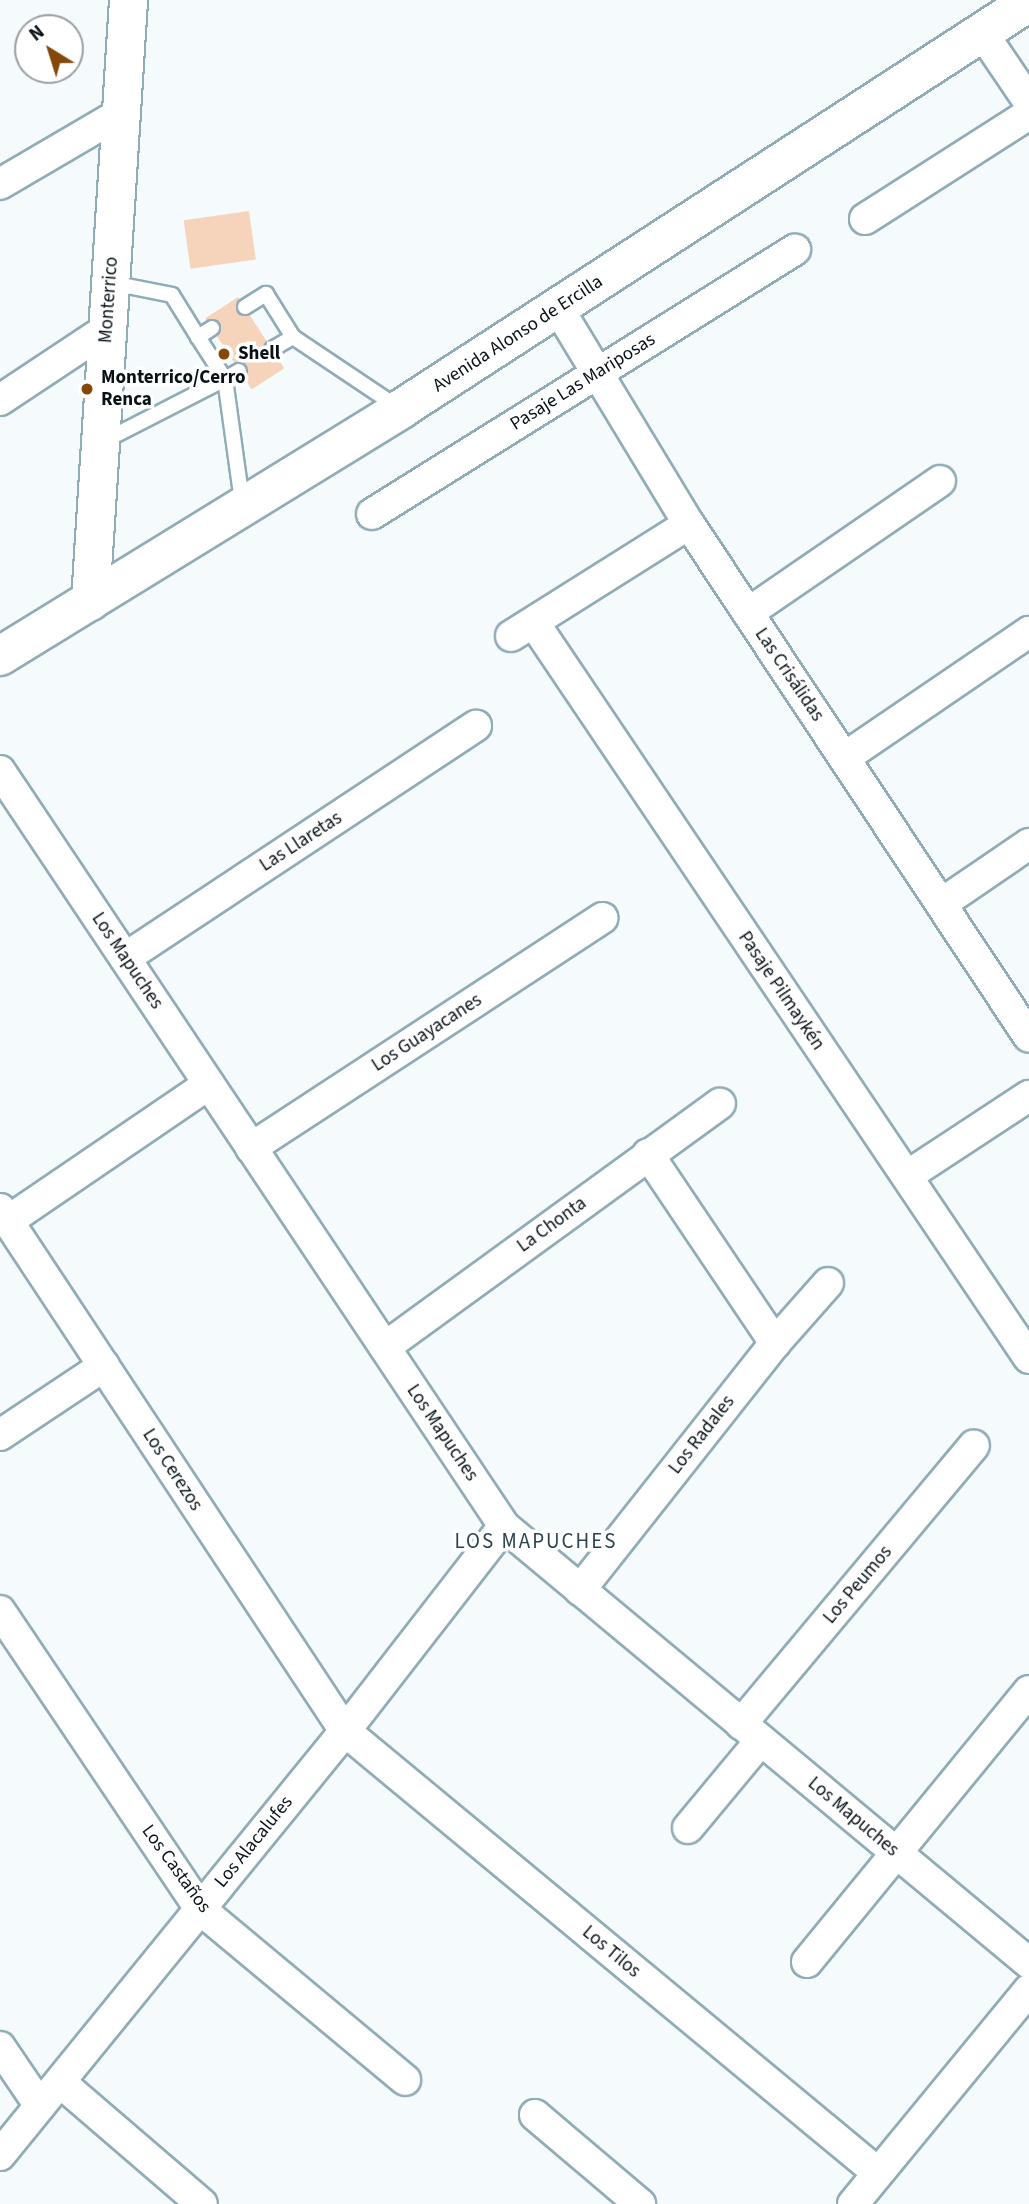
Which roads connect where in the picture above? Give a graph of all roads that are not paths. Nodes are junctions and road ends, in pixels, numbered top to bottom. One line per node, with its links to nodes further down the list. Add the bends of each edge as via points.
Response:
1 (128, 0): 5 (street, Monterrico)
2 (1029, 2): 3 (main road, Avenida Alonso de Ercilla)
3 (983, 34): 4 (street); 12 (main road, Avenida Alonso de Ercilla)
4 (1029, 102)
5 (121, 113): 7 (street); 10 (street, Monterrico)
6 (1029, 114): 8 (street)
7 (0, 184)
8 (865, 219)
9 (795, 250): 19 (street, Pasaje Las Mariposas)
10 (110, 282): 14 (street, Monterrico); 15 (lane, via 172,295)
11 (245, 307): 16 (lane, via 266,294)
12 (558, 308): 19 (street, Las Crisálidas); 22 (main road, Avenida Alonso de Ercilla)
13 (212, 328): 15 (lane)
14 (107, 329): 21 (street); 23 (street, Monterrico)
15 (198, 337): 20 (lane)
16 (293, 337): 17 (lane); 22 (lane)
17 (272, 349)
18 (239, 370): 20 (lane)
19 (597, 373): 26 (street, Pasaje Las Mariposas); 27 (street, Las Crisálidas)
20 (225, 379): 23 (lane); 25 (lane)
21 (0, 400)
22 (401, 409): 25 (main road, Avenida Alonso de Ercilla)
23 (99, 443): 28 (street, Monterrico)
24 (940, 481): 29 (street)
25 (243, 506): 28 (main road, Avenida Alonso de Ercilla)
26 (372, 514)
27 (689, 524): 29 (street, Las Crisálidas); 45 (street, Pasaje Pilmaykén, via 523,630)
28 (90, 601): 31 (main road, Avenida Alonso de Ercilla)
29 (748, 613): 33 (street, Las Crisálidas)
30 (1029, 632): 33 (street)
31 (0, 656)
32 (477, 726): 38 (street, Las Llaretas)
33 (844, 758): 36 (street, Las Crisálidas)
34 (0, 771): 38 (street, Los Mapuches)
35 (1029, 844): 36 (street)
36 (941, 904): 39 (street, Las Crisálidas)
37 (602, 918): 43 (street, Los Guayacanes)
38 (125, 958): 40 (street, Los Mapuches)
39 (1029, 1037)
40 (209, 1084): 43 (street, Los Mapuches); 46 (street)
41 (1029, 1096): 45 (street)
42 (720, 1104): 44 (street, La Chonta)
43 (251, 1148): 49 (street, Los Mapuches)
44 (648, 1154): 48 (street); 49 (street, La Chonta)
45 (907, 1176): 50 (street, Pasaje Pilmaykén)
46 (4, 1215): 51 (street, Los Cerezos)
47 (828, 1283): 48 (street, Los Radales)
48 (775, 1343): 55 (street, Los Radales)
49 (385, 1347): 54 (street, Los Mapuches)
50 (1029, 1358)
51 (104, 1366): 52 (street); 58 (street, Los Cerezos)
52 (0, 1435)
53 (974, 1445): 59 (street, Los Peumos)
54 (504, 1526): 55 (street, Los Mapuches); 58 (street, Los Alacalufes)
55 (580, 1590): 59 (street, Los Mapuches)
56 (0, 1611): 62 (street, Los Castaños)
57 (1029, 1691): 61 (street)
58 (345, 1731): 62 (street, Los Alacalufes); 72 (street, Los Tilos)
59 (751, 1732): 60 (street, Los Peumos); 61 (street, Los Mapuches)
60 (688, 1828)
61 (896, 1853): 63 (street); 64 (street, Los Mapuches)
62 (200, 1909): 67 (street, Los Castaños); 68 (street, Los Alacalufes)
63 (807, 1962)
64 (1029, 1963)
65 (1029, 1990): 72 (street)
66 (0, 2047): 69 (street)
67 (405, 2080)
68 (60, 2082): 69 (street, Los Alacalufes); 73 (street)
69 (40, 2106): 71 (street, Los Alacalufes)
70 (535, 2115): 74 (street)
71 (0, 2155)
72 (878, 2173): 75 (street)
73 (202, 2204)
74 (640, 2204)
75 (853, 2204)

